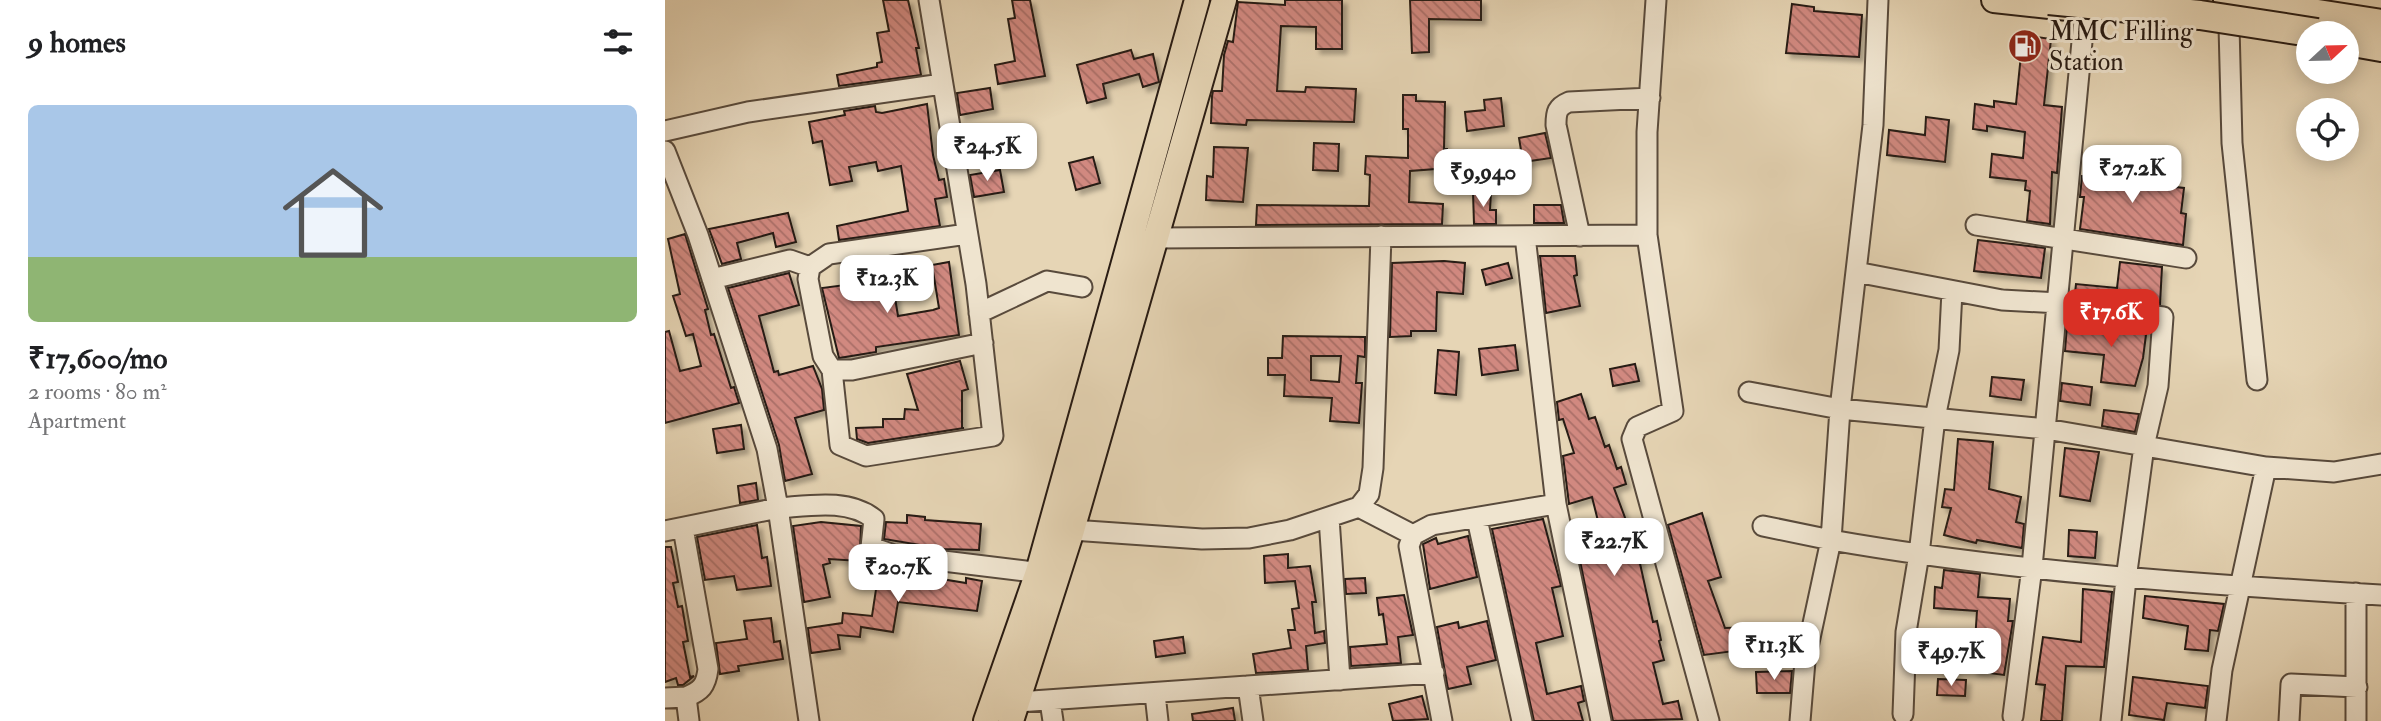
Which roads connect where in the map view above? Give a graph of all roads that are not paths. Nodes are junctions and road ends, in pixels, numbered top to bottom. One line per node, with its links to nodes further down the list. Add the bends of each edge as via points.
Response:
1 (929, 0): 18 (street)
2 (1197, 0): 60 (main road)
3 (1224, 0): 28 (main road)
4 (1656, 0): 19 (street)
5 (1878, 0): 32 (street, via 1873,125)
6 (1994, 0): 10 (main road)
7 (2049, 0): 14 (highway, bridge)
8 (2265, 0): 12 (main road)
9 (2155, 9): 10 (main road); 11 (main road)
10 (2085, 10): 29 (street)
11 (2228, 13): 13 (highway); 15 (main road); 40 (street, via 2233,157)
12 (2381, 18)
13 (2381, 24)
14 (2296, 30)
15 (2296, 33)
16 (2359, 43): 17 (highway)
17 (2381, 46)
18 (941, 83): 20 (street, via 748,112); 23 (street)
19 (1650, 98): 24 (street); 27 (street, via 1569,102 1556,112)
20 (665, 131)
21 (665, 151): 33 (street)
22 (1976, 225): 29 (street)
23 (967, 234): 31 (street, via 829,254); 37 (street)
24 (1647, 235): 27 (street); 84 (street, via 1673,411 1637,426 1632,439)
25 (1381, 236): 26 (street); 28 (street); 49 (street, via 1373,468 1369,494)
26 (1525, 236): 27 (street); 48 (street)
27 (1580, 236)
28 (1156, 238): 55 (main road)
29 (2064, 238): 30 (street); 36 (street)
30 (2186, 258)
31 (810, 267): 33 (street, via 790,260); 39 (street, via 823,356)
32 (1856, 272): 35 (street); 42 (street)
33 (712, 279): 50 (street, via 767,449)
34 (1082, 287): 37 (street, via 1047,281)
35 (1952, 291): 36 (street); 43 (street, via 1949,350)
36 (2059, 303): 44 (street); 45 (street, via 2163,317 2158,386)
37 (979, 313): 38 (street)
38 (982, 344): 39 (street); 39 (street, via 993,436 866,456 840,445)
39 (832, 370)
40 (2257, 380)
41 (1749, 392): 42 (street)
42 (1840, 409): 43 (street); 57 (street)
43 (1934, 418): 44 (street); 58 (street)
44 (2046, 429): 45 (street); 59 (street)
45 (2144, 446): 47 (street); 61 (street)
46 (2381, 464): 47 (street, via 2334,472)
47 (2266, 467): 62 (street)
48 (1556, 504): 52 (street); 83 (street)
49 (1359, 507): 51 (street); 56 (street)
50 (778, 508): 54 (street); 60 (street, via 845,506 874,519 871,547 916,558); 77 (street)
51 (1329, 518): 55 (street, via 1249,538); 66 (street)
52 (1478, 519): 56 (street, via 1432,525); 82 (street)
53 (1763, 526): 57 (street)
54 (674, 529): 70 (street, via 708,669 706,683)
55 (1072, 530): 60 (main road)
56 (1413, 535): 65 (street, via 1409,546)
57 (1831, 540): 58 (street); 85 (street, via 1805,661)
58 (1919, 554): 59 (street); 74 (street, via 1906,632)
59 (2032, 568): 61 (street); 75 (street)
60 (1047, 574): 73 (main road); 78 (main road)
61 (2126, 579): 62 (street); 86 (street)
62 (2242, 587): 64 (street); 87 (street, via 2222,670)
63 (2380, 590): 64 (street)
64 (2357, 593): 68 (street)
65 (1434, 673): 66 (street); 81 (street)
66 (1340, 680): 67 (street)
67 (1248, 687): 69 (street); 80 (street)
68 (2357, 687): 88 (street, via 2291,684); 89 (street)
69 (1155, 694): 72 (street); 79 (street)
70 (686, 697): 71 (street); 76 (street)
71 (665, 698)
72 (1051, 711): 73 (street)
73 (1014, 712)
74 (1903, 713)
75 (2013, 716)
76 (689, 721)
77 (809, 721)
78 (986, 721)
79 (1158, 721)
80 (1253, 721)
81 (1442, 721)
82 (1522, 721)
83 (1601, 721)
84 (1709, 721)
85 (1800, 721)
86 (2111, 721)
87 (2216, 721)
88 (2289, 721)
89 (2356, 721)

